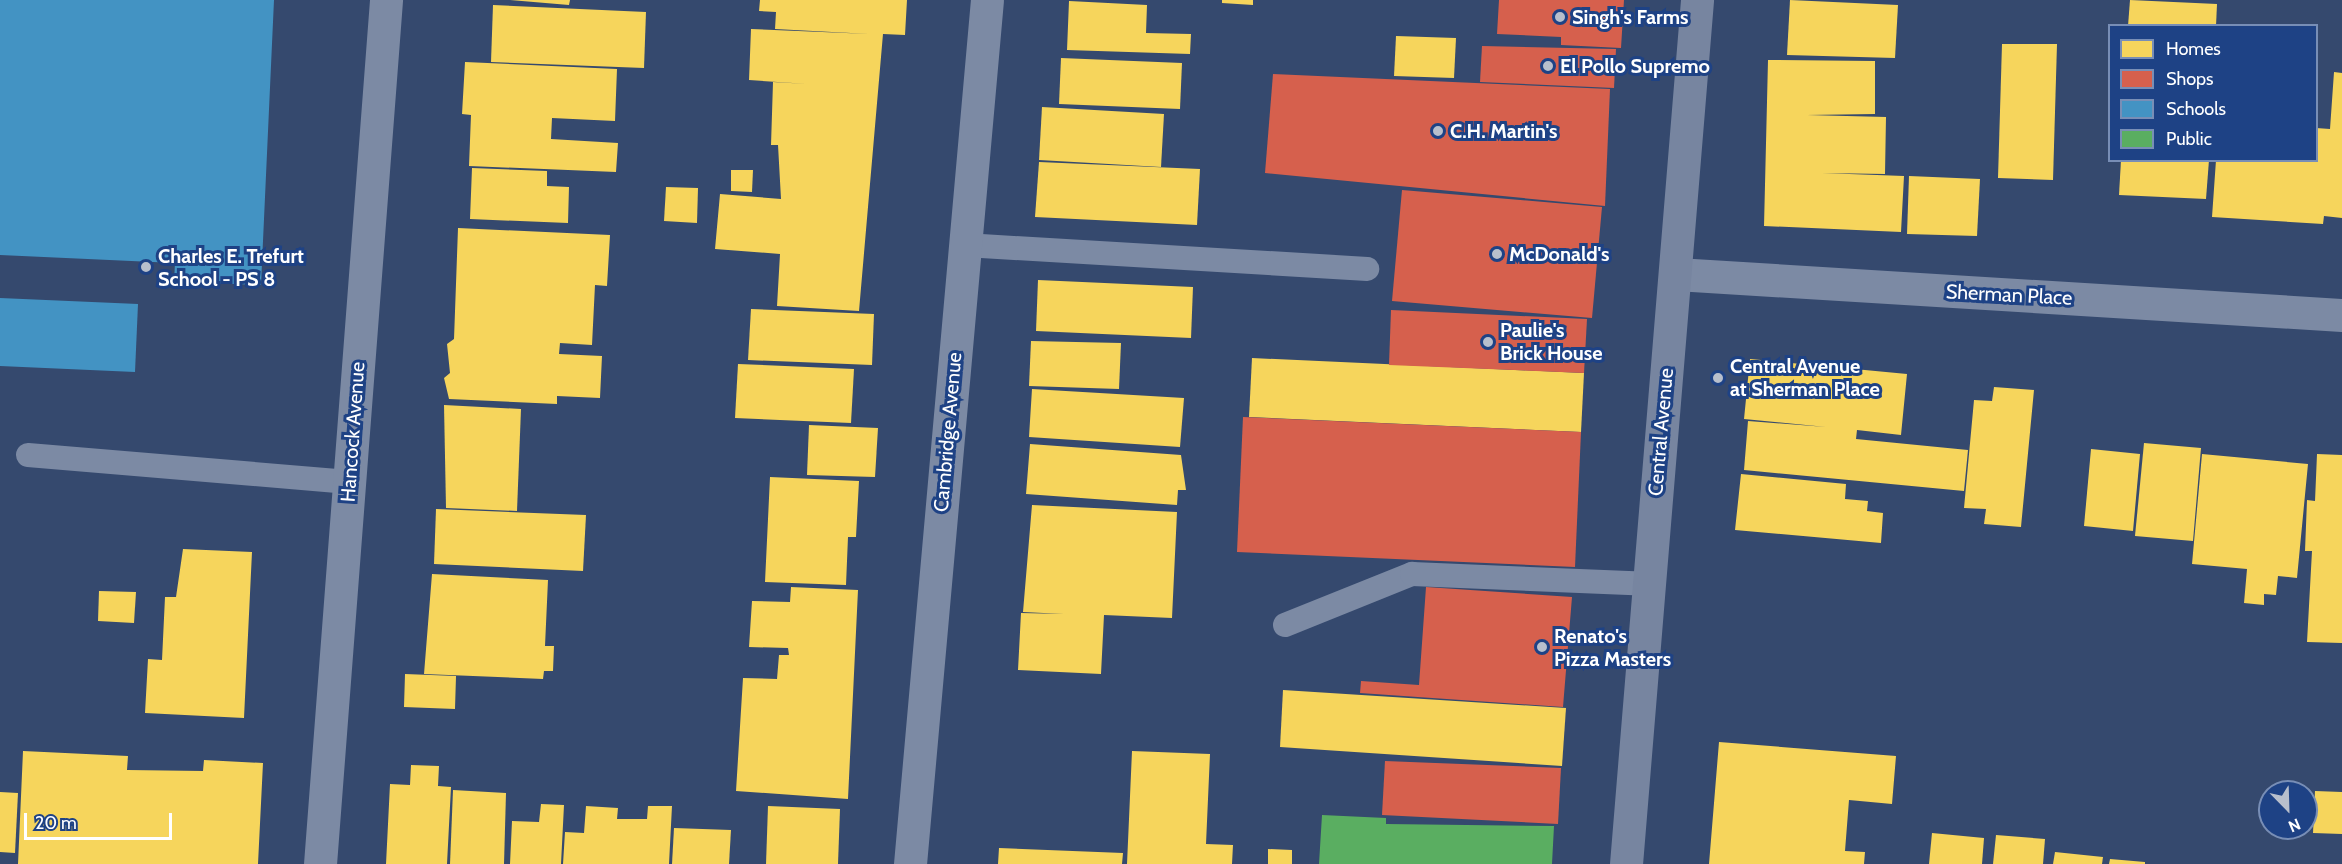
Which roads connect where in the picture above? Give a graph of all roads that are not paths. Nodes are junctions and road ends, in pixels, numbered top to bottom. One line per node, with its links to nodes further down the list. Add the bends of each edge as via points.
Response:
1 (386, 0): 9 (street, Hancock Avenue)
2 (987, 0): 4 (street, Cambridge Avenue)
3 (1697, 0): 6 (main road, Central Avenue)
4 (965, 244): 5 (lane); 13 (street, Cambridge Avenue)
5 (1366, 270)
6 (1676, 274): 7 (street, Sherman Place); 10 (main road, Central Avenue)
7 (2342, 315)
8 (28, 455): 9 (lane)
9 (349, 482): 12 (street, Hancock Avenue)
10 (1647, 584): 11 (lane, via 1412,574); 14 (main road, Central Avenue)
11 (1285, 625)
12 (320, 864)
13 (910, 864)
14 (1626, 864)

